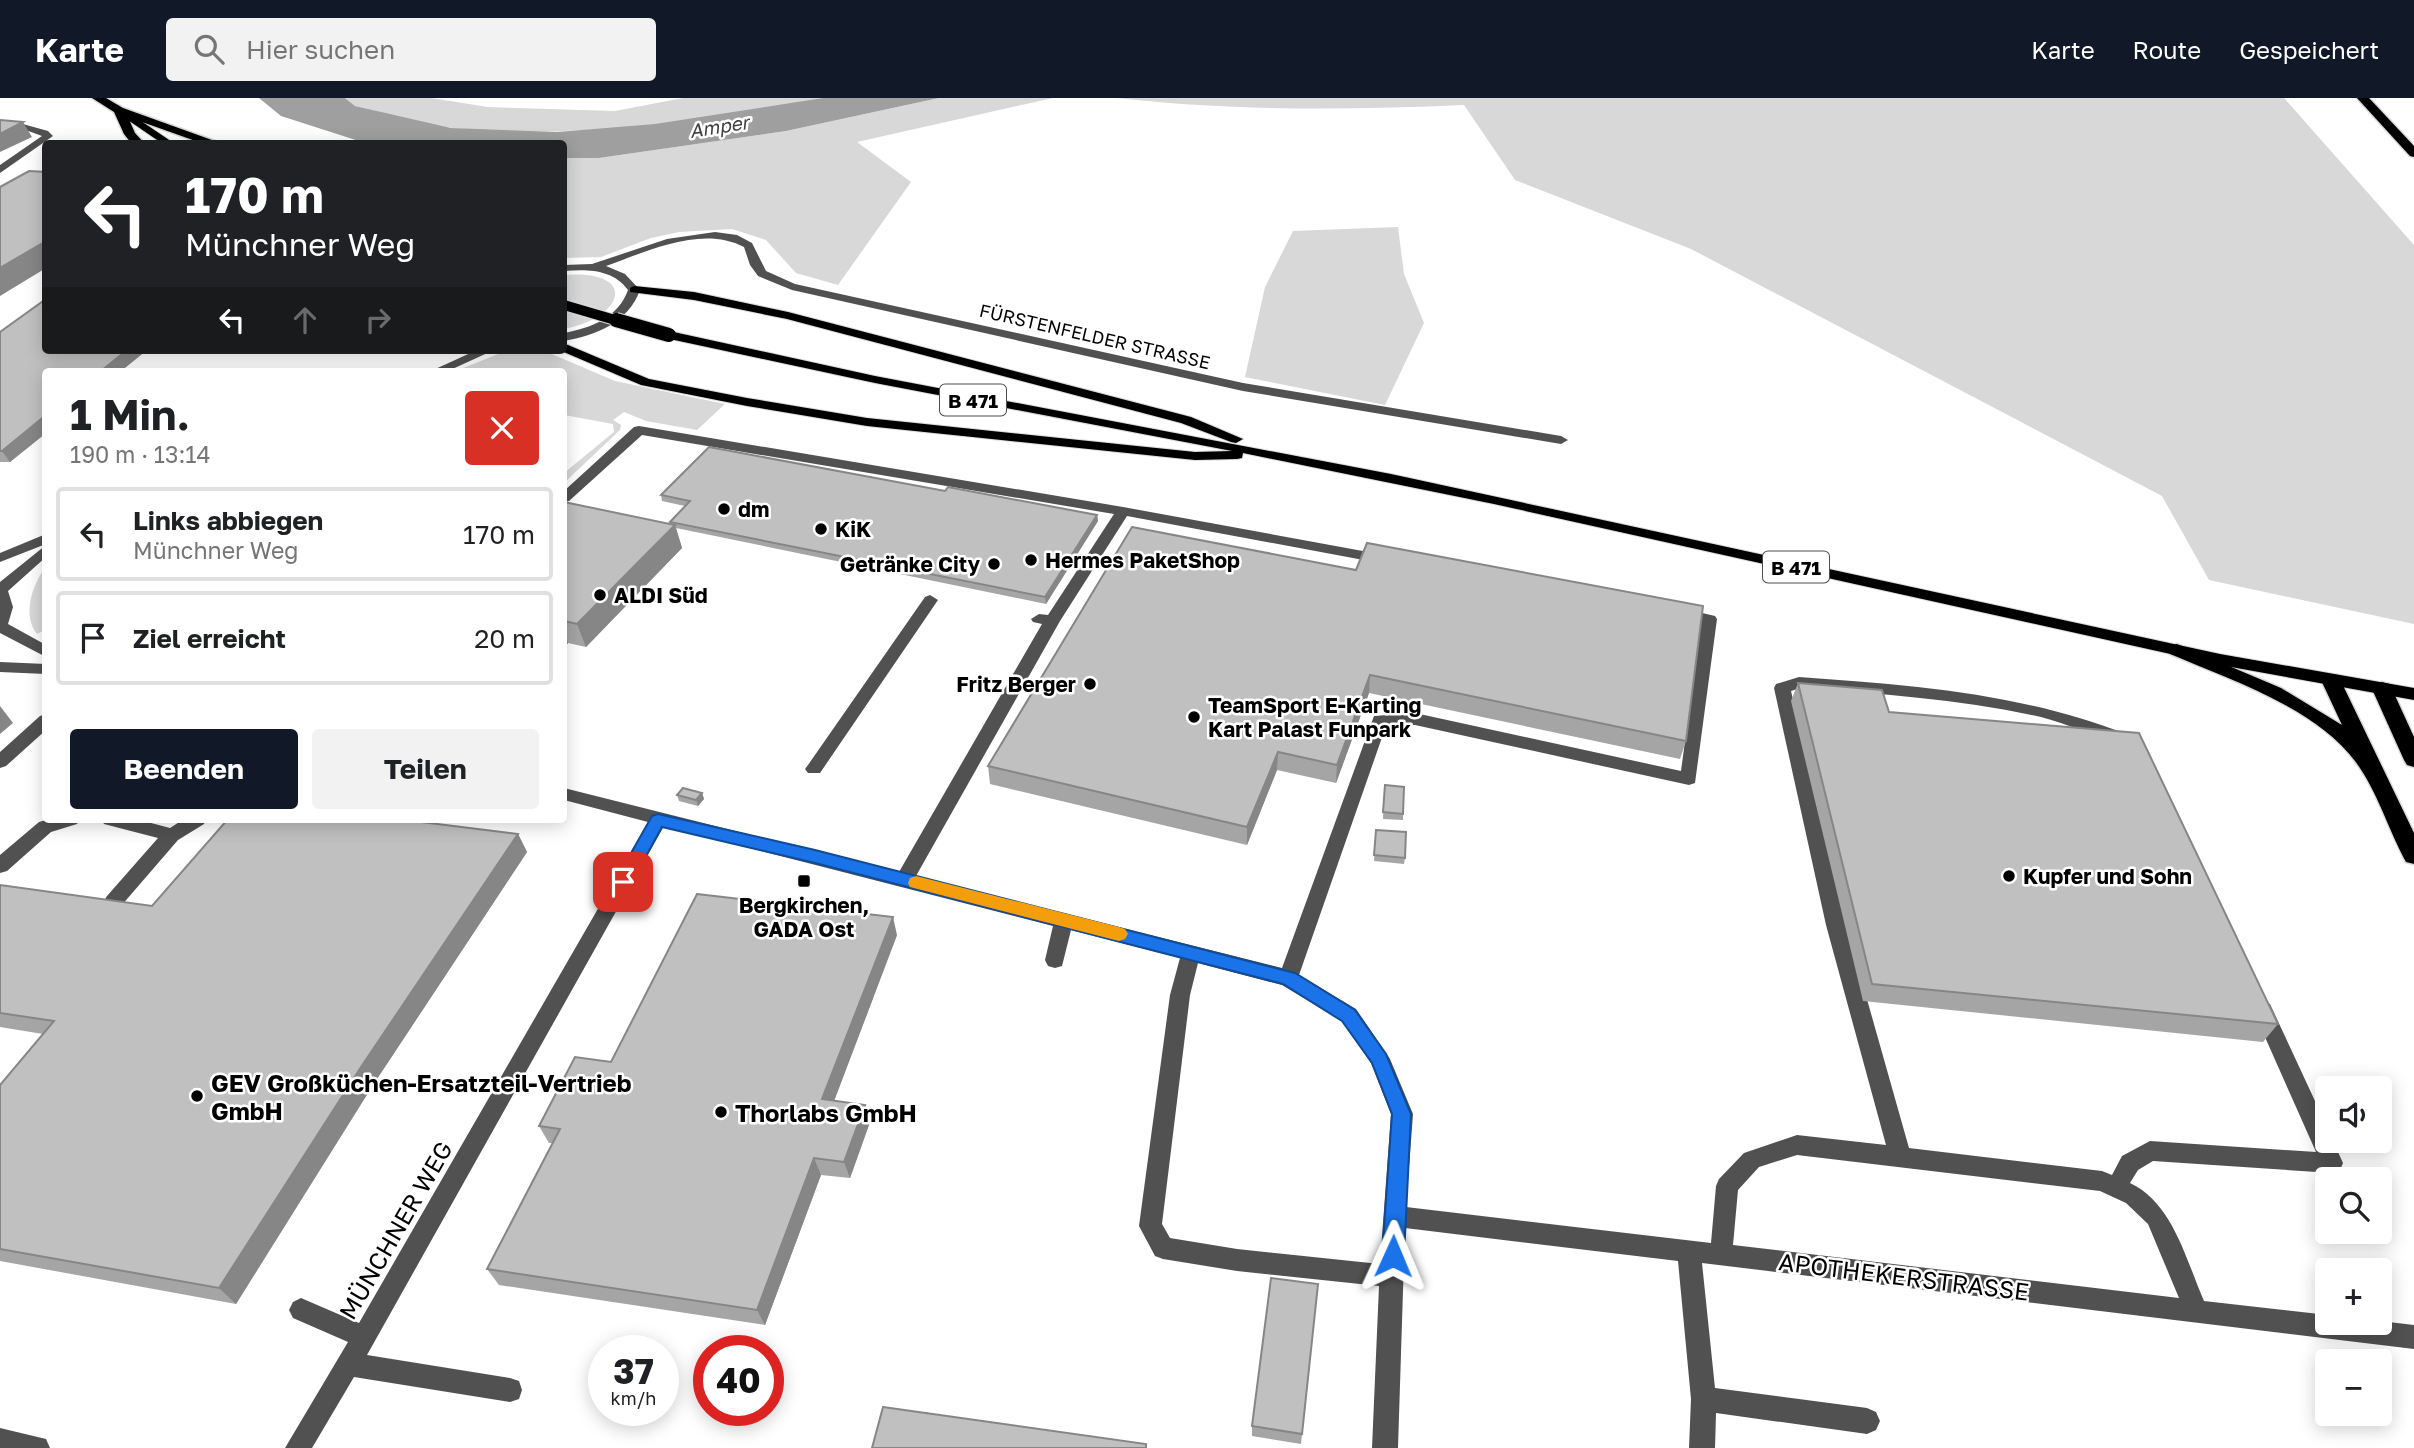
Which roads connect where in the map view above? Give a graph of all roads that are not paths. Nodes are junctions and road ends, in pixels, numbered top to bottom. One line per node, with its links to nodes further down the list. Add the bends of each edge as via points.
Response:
1 (98, 98): 3 (highway)
2 (2363, 98): 10 (highway)
3 (119, 110): 7 (highway); 8 (main road); 9 (highway)
4 (15, 123): 6 (street, via 45,133 48,136)
5 (42, 140): 11 (street)
6 (43, 140)
7 (135, 140)
8 (164, 140)
9 (205, 140)
10 (2414, 153)
11 (0, 172): 12 (street)
12 (13, 176)
13 (645, 249): 15 (street, FÜRSTENFELDER STRASSE); 16 (street, FÜRSTENFELDER STRASSE); 25 (street, FÜRSTENFELDER STRASSE, via 699,236 734,239 748,245 761,272 792,286 1243,387)
14 (567, 268): 15 (street)
15 (591, 268): 16 (street)
16 (618, 274): 17 (street)
17 (634, 290): 19 (street, via 631,302 619,314 600,326); 26 (main road, via 694,296 823,325 1186,420)
18 (567, 306): 26 (main road, B 471, bridge, via 767,358)
19 (567, 336)
20 (567, 349): 26 (main road, via 646,382 867,422 1195,456)
21 (452, 354): 23 (street)
22 (478, 354): 24 (street)
23 (434, 368)
24 (444, 368)
25 (1561, 440)
26 (1279, 455): 38 (main road, B 471)
27 (567, 495): 28 (street, via 639,430)
28 (1123, 510): 32 (street); 58 (street, via 1045,620)
29 (42, 540): 31 (street)
30 (42, 553): 33 (street)
31 (0, 558)
32 (1395, 561)
33 (0, 590): 36 (street, via 6,598 6,612)
34 (930, 600): 48 (street)
35 (1668, 611): 63 (street, via 1709,619 1689,779 1415,719 1380,720)
36 (0, 625): 37 (street)
37 (42, 650)
38 (2177, 650): 41 (main road, B 471); 49 (highway, via 2328,724 2359,752)
39 (0, 667): 40 (street)
40 (42, 669)
41 (2331, 680): 42 (main road, B 471); 49 (highway)
42 (2382, 689): 43 (main road, B 471); 46 (highway)
43 (2414, 694)
44 (42, 724): 47 (street)
45 (2137, 749): 65 (street, via 2096,727 1977,697 1799,682 1782,688 1836,925)
46 (2414, 760)
47 (0, 762)
48 (814, 769)
49 (2377, 779): 56 (highway)
50 (567, 795): 51 (street)
51 (658, 820): 58 (street); 73 (street, MÜNCHNER WEG)
52 (58, 823): 57 (street, via 45,827)
53 (126, 823): 55 (street)
54 (192, 823): 55 (street)
55 (172, 835): 59 (street)
56 (2414, 856)
57 (0, 866)
58 (904, 880): 60 (street)
59 (114, 901)
60 (1064, 919): 61 (street); 62 (street)
61 (1191, 953): 63 (street); 70 (street, via 1180,995 1150,1226 1163,1248)
62 (1055, 960)
63 (1288, 978): 67 (street, via 1349,1016 1380,1059 1402,1114)
64 (2254, 990): 66 (street, via 2332,1163 2150,1151 2130,1163)
65 (1900, 1157): 66 (street, via 2102,1181); 69 (street, via 1797,1145 1752,1160 1727,1186)
66 (2116, 1188): 72 (street, via 2134,1196 2156,1217)
67 (1394, 1216): 68 (street, APOTHEKERSTRASSE); 70 (street)
68 (1689, 1251): 69 (street, APOTHEKERSTRASSE); 77 (street)
69 (1721, 1255): 72 (street, APOTHEKERSTRASSE)
70 (1393, 1276): 82 (street)
71 (301, 1310): 73 (street)
72 (2197, 1311): 74 (street, APOTHEKERSTRASSE)
73 (365, 1337): 75 (street, MÜNCHNER WEG)
74 (2414, 1337)
75 (348, 1364): 76 (street); 80 (street, MÜNCHNER WEG)
76 (510, 1390)
77 (1704, 1399): 78 (street); 83 (street)
78 (1867, 1421)
79 (0, 1441): 81 (street)
80 (295, 1447)
81 (37, 1448)
82 (1385, 1448)
83 (1702, 1448)

